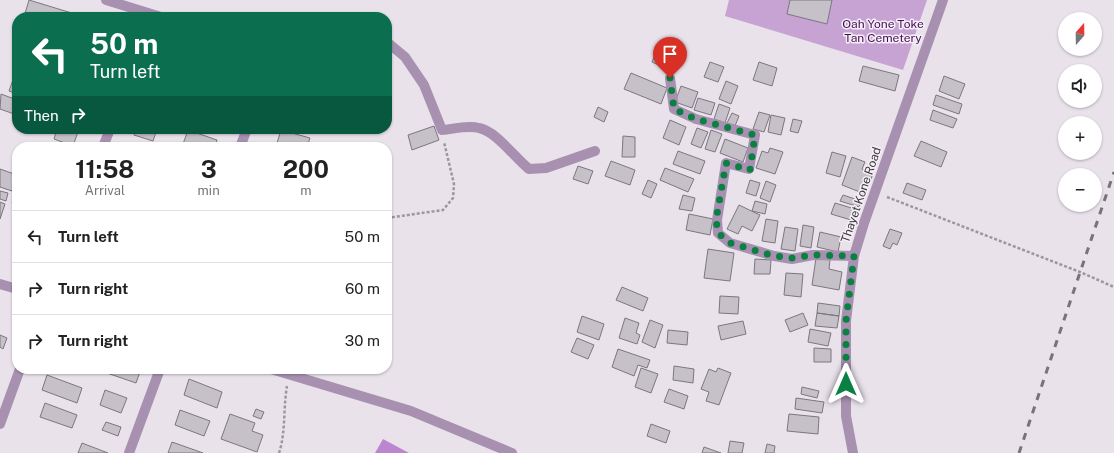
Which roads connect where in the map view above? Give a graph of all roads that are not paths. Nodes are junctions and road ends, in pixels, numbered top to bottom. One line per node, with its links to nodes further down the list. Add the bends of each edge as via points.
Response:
1 (106, 0): 3 (street)
2 (944, 0): 7 (street, Thayet Kone Road)
3 (143, 12)
4 (392, 46): 6 (street, via 405,57 424,85 442,130 470,127 489,131 518,161 530,169 546,168)
5 (670, 78): 7 (street, via 674,109 696,119 755,135 750,170 726,163 716,220 718,233 730,243 774,256)
6 (595, 151)
7 (854, 256): 16 (street, Thayet Kone Road, via 846,321 846,416)
8 (0, 284): 9 (street)
9 (12, 288)
10 (18, 374): 13 (street)
11 (158, 374): 14 (street)
12 (289, 374): 15 (street, via 411,411)
13 (0, 424)
14 (129, 453)
15 (512, 453)
16 (853, 453)

